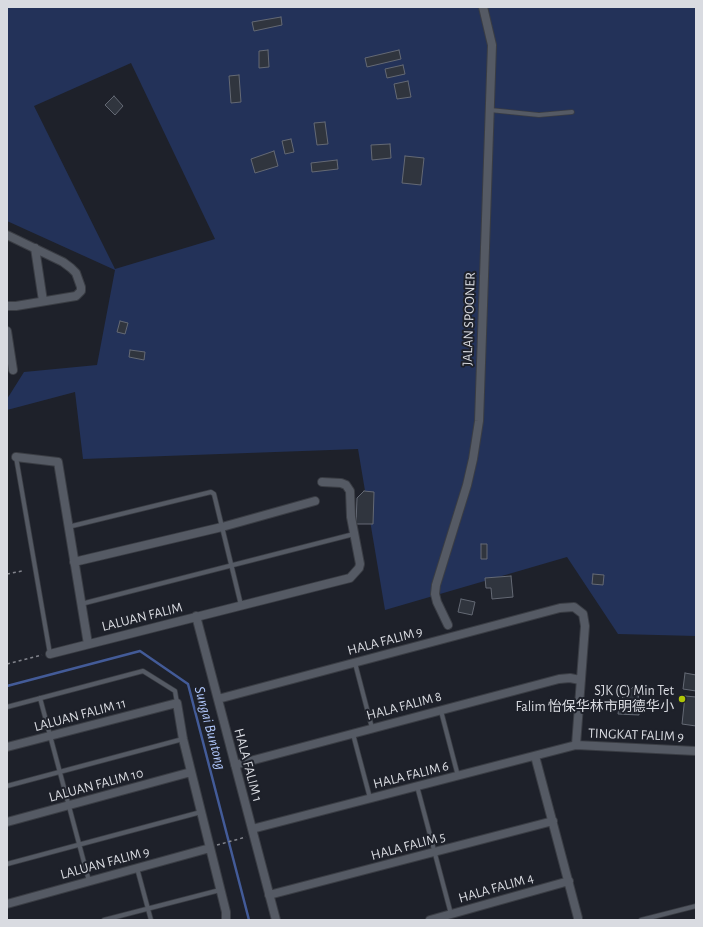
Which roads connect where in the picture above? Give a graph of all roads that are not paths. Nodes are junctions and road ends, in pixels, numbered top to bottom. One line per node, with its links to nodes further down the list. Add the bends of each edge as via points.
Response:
1 (483, 7): 2 (street, JALAN SPOONER, via 492,45)
2 (490, 110): 3 (lane, via 539,115); 21 (street, JALAN SPOONER, via 479,421 467,485 435,594)
3 (572, 112)
4 (7, 236): 5 (street)
5 (35, 248): 6 (street); 6 (street, via 71,268 76,273 81,287 81,292 76,296)
6 (43, 301): 7 (street)
7 (7, 306)
8 (7, 331): 9 (street)
9 (14, 370)
10 (16, 457): 14 (street, via 58,462); 23 (lane)
11 (322, 482): 15 (street, LALUAN FALIM, via 342,483 350,491 350,517)
12 (315, 501): 13 (street)
13 (222, 527): 14 (lane, via 214,494 211,492); 16 (street); 17 (lane)
14 (68, 528): 16 (street)
15 (354, 534): 17 (lane); 19 (street, LALUAN FALIM, via 360,564 350,578)
16 (74, 562): 18 (street)
17 (232, 565): 18 (lane); 19 (lane)
18 (81, 604): 22 (street)
19 (241, 605): 20 (street, LALUAN FALIM)
20 (196, 616): 22 (street, LALUAN FALIM); 27 (street, HALA FALIM 1)
21 (448, 625)
22 (88, 644): 23 (street, LALUAN FALIM)
23 (50, 654)
24 (355, 663): 25 (street, HALA FALIM 9, via 560,608 574,607 583,614 585,626); 27 (street, HALA FALIM 9); 31 (lane)
25 (580, 680): 30 (street, HALA FALIM 8, via 559,679); 35 (street)
26 (40, 698): 28 (lane, via 144,671 175,691); 29 (lane); 33 (lane)
27 (218, 699): 39 (street, HALA FALIM 1)
28 (177, 702): 33 (street, LALUAN FALIM 11); 34 (street)
29 (7, 707)
30 (441, 710): 31 (street, HALA FALIM 8); 42 (lane)
31 (372, 729): 32 (street, HALA FALIM 8)
32 (353, 734): 39 (street, HALA FALIM 8); 45 (lane)
33 (51, 736): 36 (street, LALUAN FALIM 11); 40 (lane)
34 (183, 739): 40 (lane); 41 (street)
35 (576, 745): 37 (street, TINGKAT FALIM 9); 38 (street, HALA FALIM 6)
36 (7, 747)
37 (696, 750)
38 (535, 756): 42 (street, HALA FALIM 6); 48 (street)
39 (235, 765): 50 (street, HALA FALIM 1)
40 (60, 772): 43 (lane); 46 (lane)
41 (191, 772): 46 (street, LALUAN FALIM 10); 47 (street)
42 (458, 776): 44 (street, HALA FALIM 6)
43 (7, 786)
44 (417, 786): 45 (street, HALA FALIM 6); 53 (lane)
45 (370, 798): 50 (street, HALA FALIM 6)
46 (69, 805): 49 (street, LALUAN FALIM 10); 51 (lane)
47 (201, 812): 51 (lane); 52 (street)
48 (553, 821): 53 (street, HALA FALIM 5); 57 (street)
49 (7, 822)
50 (252, 829): 59 (street, HALA FALIM 1)
51 (80, 844): 54 (lane); 56 (lane)
52 (210, 848): 55 (street, LALUAN FALIM 9); 58 (street)
53 (435, 852): 59 (street, HALA FALIM 5); 63 (lane)
54 (7, 864)
55 (137, 868): 56 (street, LALUAN FALIM 9); 62 (lane)
56 (89, 881): 60 (street, LALUAN FALIM 9)
57 (569, 881): 63 (street, HALA FALIM 4); 64 (street)
58 (220, 890): 62 (lane); 67 (street)
59 (269, 895): 68 (street, HALA FALIM 1)
60 (7, 904)
61 (696, 906): 70 (lane)
62 (148, 908): 65 (lane); 66 (lane)
63 (452, 914): 69 (street, HALA FALIM 4)
64 (578, 918)
65 (104, 920)
66 (151, 920)
67 (226, 920)
68 (276, 920)
69 (430, 920)
70 (641, 920)

